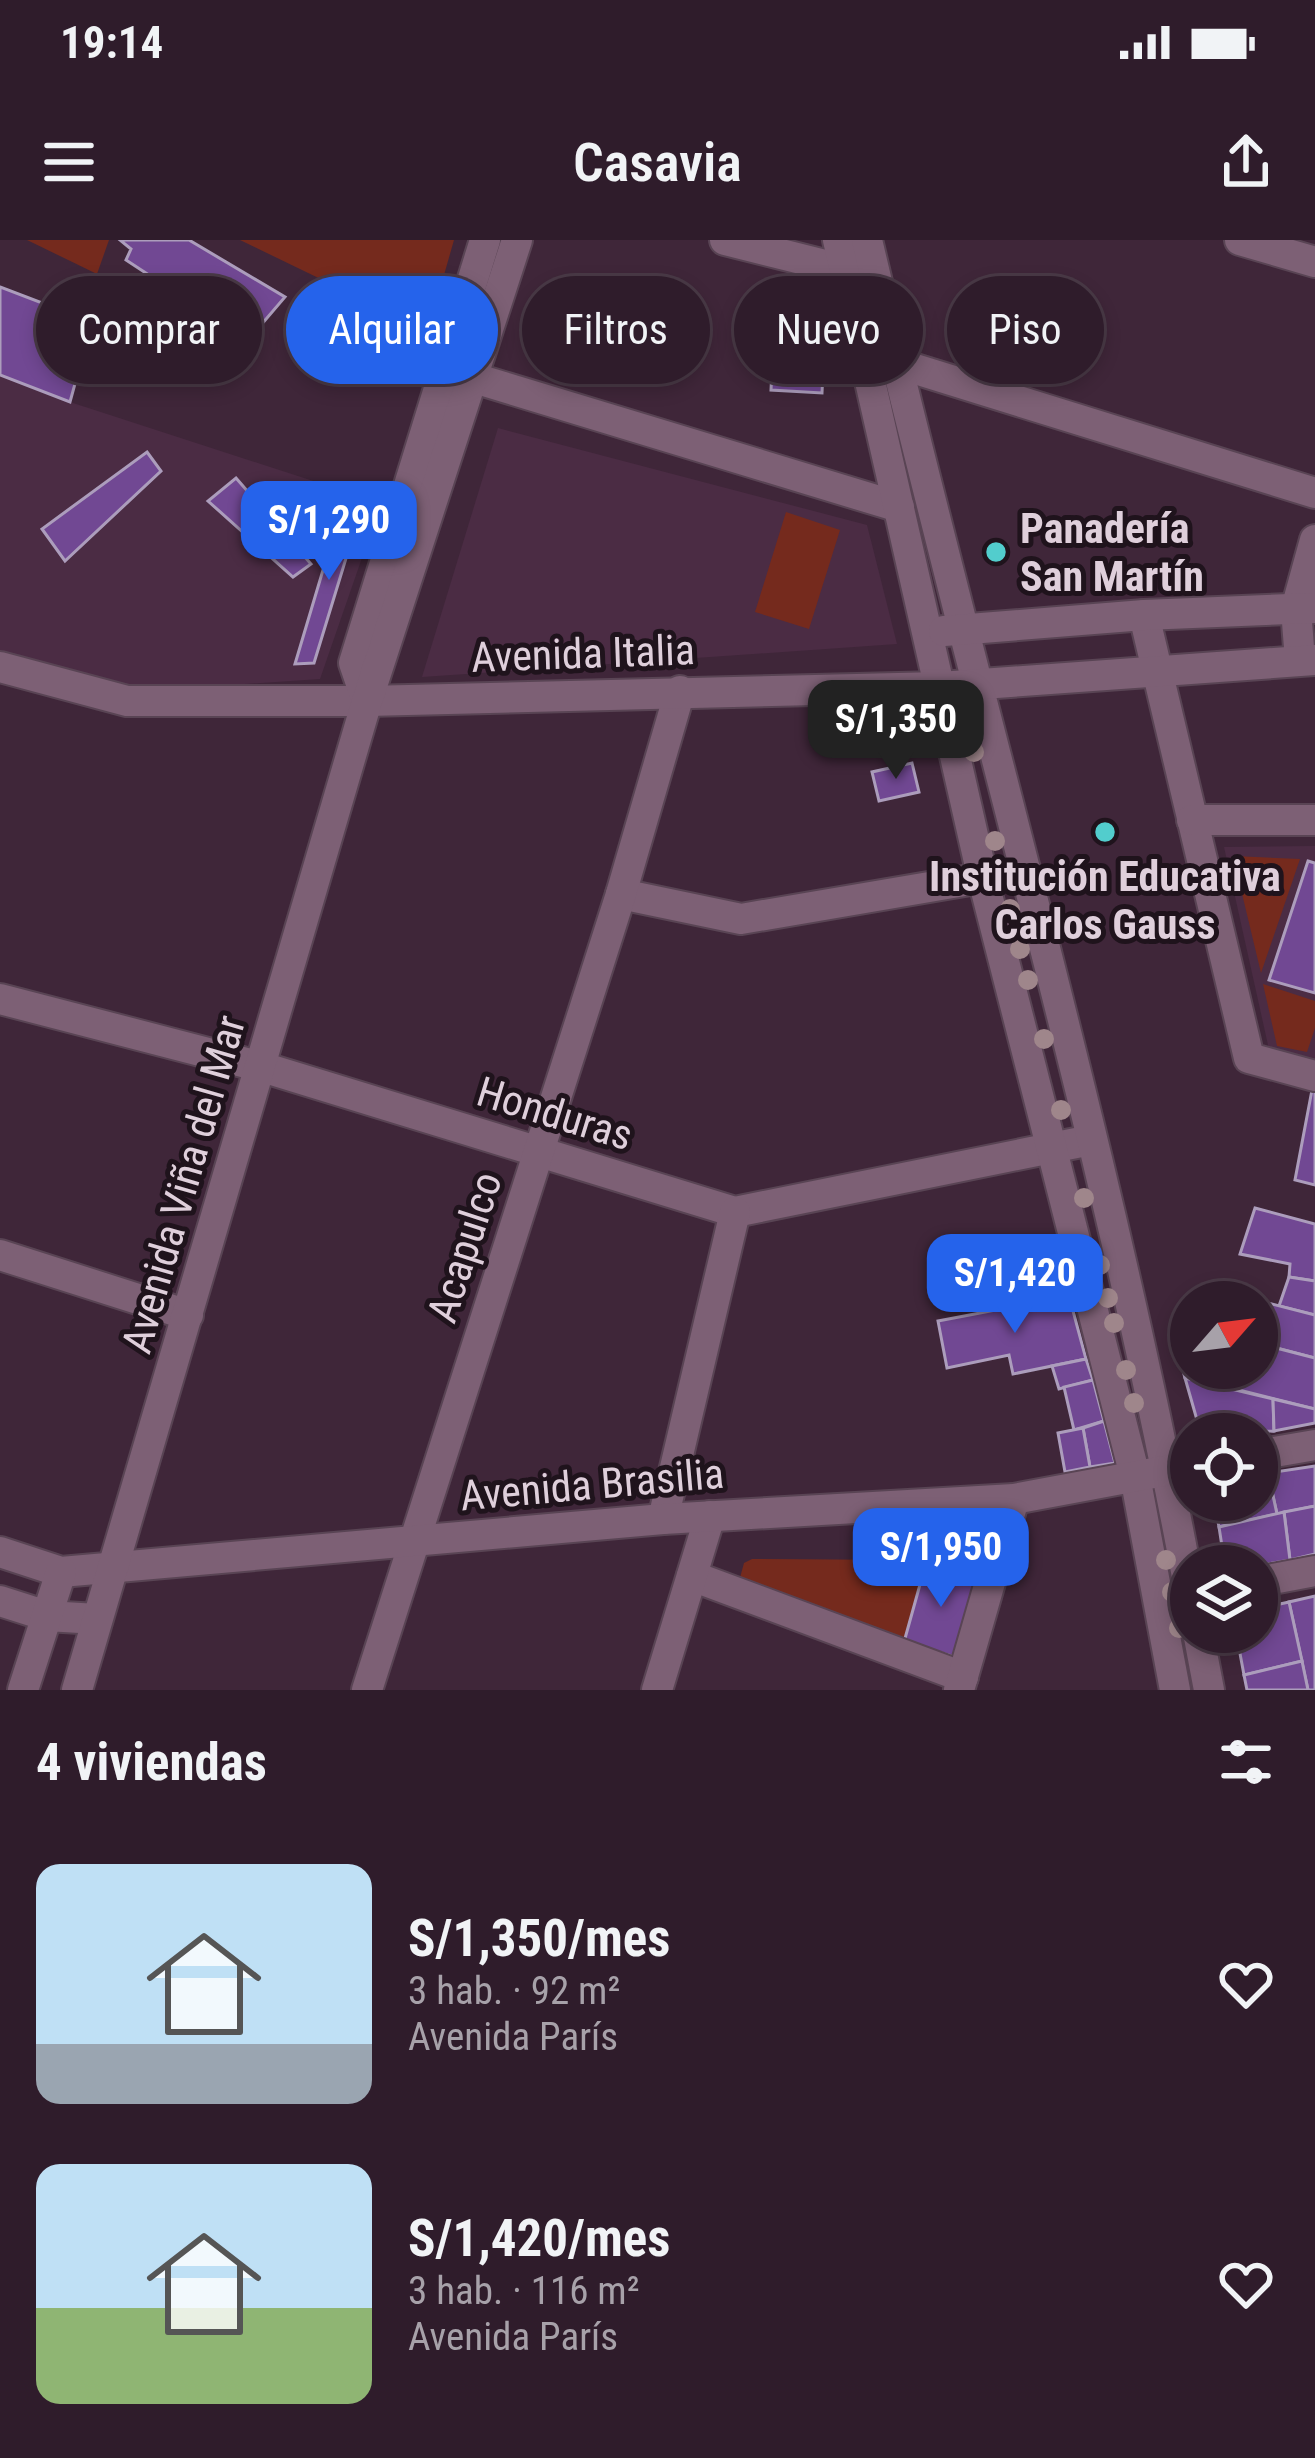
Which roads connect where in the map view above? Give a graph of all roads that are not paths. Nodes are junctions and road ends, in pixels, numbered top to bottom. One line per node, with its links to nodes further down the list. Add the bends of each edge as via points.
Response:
1 (485, 240): 8 (street, Avenida Viña del Mar)
2 (517, 240): 10 (street, Avenida Viña del Mar)
3 (725, 240): 7 (street)
4 (867, 240): 9 (street)
5 (1240, 240): 6 (street)
6 (1304, 253)
7 (841, 255): 16 (street)
8 (478, 276)
9 (876, 276)
10 (498, 284)
11 (923, 370): 15 (street)
12 (455, 384): 28 (street, Avenida Viña del Mar, via 354,663)
13 (495, 384): 16 (street)
14 (901, 384): 20 (street)
15 (1315, 493)
16 (899, 507): 21 (street)
17 (1315, 540): 18 (street)
18 (1306, 609): 19 (street); 22 (street)
19 (1144, 616): 20 (street); 24 (street)
20 (962, 628): 21 (street); 25 (street)
21 (925, 632): 26 (street)
22 (1307, 660): 24 (street, Avenida Italia)
23 (0, 667): 28 (street, Avenida Italia, via 127,701)
24 (1156, 670): 25 (street, Avenida Italia); 29 (street)
25 (975, 682): 26 (street, Avenida Italia); 31 (street)
26 (940, 687): 27 (street, Avenida Italia); 32 (street)
27 (680, 691): 28 (street, Avenida Italia); 33 (street, Acapulco)
28 (367, 701): 35 (street, Avenida Viña del Mar)
29 (1192, 820): 30 (street); 36 (street, via 1249,1058)
30 (1315, 820)
31 (1023, 871): 32 (street); 37 (street)
32 (982, 875): 33 (street, via 741,920); 38 (street)
33 (621, 894): 39 (street, Acapulco)
34 (0, 999): 35 (street, Honduras)
35 (262, 1066): 39 (street, Honduras); 42 (street, Avenida Viña del Mar)
36 (1315, 1076)
37 (1091, 1140): 38 (street, Honduras); 43 (street)
38 (1052, 1148): 40 (street, Honduras); 47 (street)
39 (539, 1152): 40 (street, Honduras); 51 (street, Acapulco)
40 (736, 1212): 50 (street)
41 (0, 1256): 42 (street)
42 (188, 1315): 53 (street, Avenida Viña del Mar)
43 (1170, 1434)
44 (1315, 1445): 45 (street)
45 (1278, 1451)
46 (1170, 1469): 47 (street, Avenida Brasilia)
47 (1135, 1476): 48 (street, Avenida Brasilia); 67 (street)
48 (1015, 1498): 49 (street, Avenida Brasilia); 62 (street)
49 (710, 1516): 50 (street, Avenida Brasilia); 56 (street)
50 (663, 1519): 51 (street, Avenida Brasilia)
51 (411, 1541): 53 (street, Avenida Brasilia); 65 (street, Acapulco)
52 (0, 1552): 55 (street, Avenida Brasilia)
53 (113, 1567): 55 (street, Avenida Brasilia); 60 (street, Avenida Viña del Mar)
54 (1315, 1571): 57 (street)
55 (61, 1572): 59 (street)
56 (692, 1576): 62 (street); 66 (street)
57 (1278, 1578)
58 (0, 1601): 59 (street)
59 (47, 1616): 60 (street); 63 (street)
60 (98, 1618): 64 (street, Avenida Viña del Mar)
61 (1202, 1653): 68 (street)
62 (961, 1683)
63 (23, 1690)
64 (77, 1690)
65 (367, 1690)
66 (657, 1690)
67 (1174, 1690)
68 (1209, 1690)

